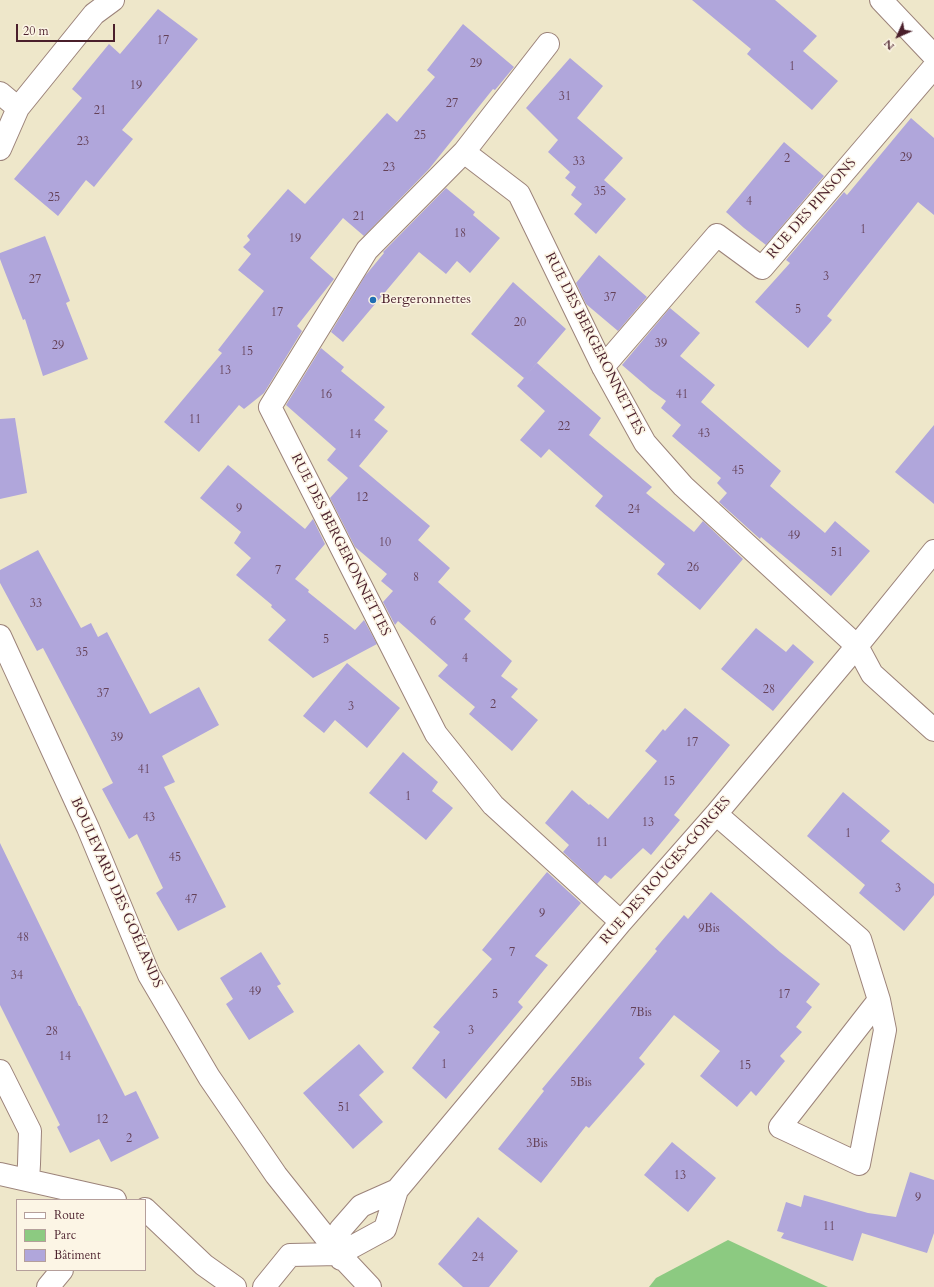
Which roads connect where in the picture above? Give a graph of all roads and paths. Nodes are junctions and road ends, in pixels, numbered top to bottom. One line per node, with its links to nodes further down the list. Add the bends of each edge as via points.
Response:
1 (114, 0): 7 (street, via 94,14)
2 (881, 0): 4 (street)
3 (548, 44): 9 (street, RUE DES BERGERONNETTES)
4 (934, 56)
5 (934, 67): 10 (street, RUE DES PINSONS, via 762,268 717,236)
6 (0, 93): 7 (street)
7 (18, 108): 8 (street)
8 (0, 149)
9 (464, 152): 10 (street, RUE DES BERGERONNETTES, via 519,194); 16 (street, RUE DES BERGERONNETTES, via 367,250 270,407 436,734 493,805)
10 (603, 367): 13 (street, RUE DES BERGERONNETTES, via 644,443 682,486)
11 (934, 551): 13 (street, RUE DES ROUGES-GORGES)
12 (0, 636): 24 (street, BOULEVARD DES GOÉLANDS, via 88,828 149,975 217,1090 276,1175)
13 (857, 646): 14 (street, RUE DES BERGERONNETTES, via 872,674); 15 (street, RUE DES ROUGES-GORGES)
14 (934, 730)
15 (716, 814): 16 (street, RUE DES ROUGES-GORGES); 17 (street, via 860,938)
16 (621, 922): 21 (street, RUE DES ROUGES-GORGES)
17 (879, 1000): 17 (street, via 780,1127 859,1164 885,1030)
18 (0, 1071): 20 (street, via 30,1131)
19 (0, 1174): 20 (street)
20 (28, 1180): 22 (street)
21 (398, 1190): 24 (street, RUE DES ROUGES-GORGES, via 385,1230); 24 (street, RUE DES ROUGES-GORGES, via 361,1206 340,1230)
22 (110, 1199)
23 (146, 1210): 27 (street, via 204,1265)
24 (339, 1254): 28 (street, via 290,1255); 29 (street); 30 (street)
25 (61, 1271): 26 (street)
26 (48, 1287)
27 (235, 1287)
28 (264, 1287)
29 (351, 1287)
30 (370, 1287)

